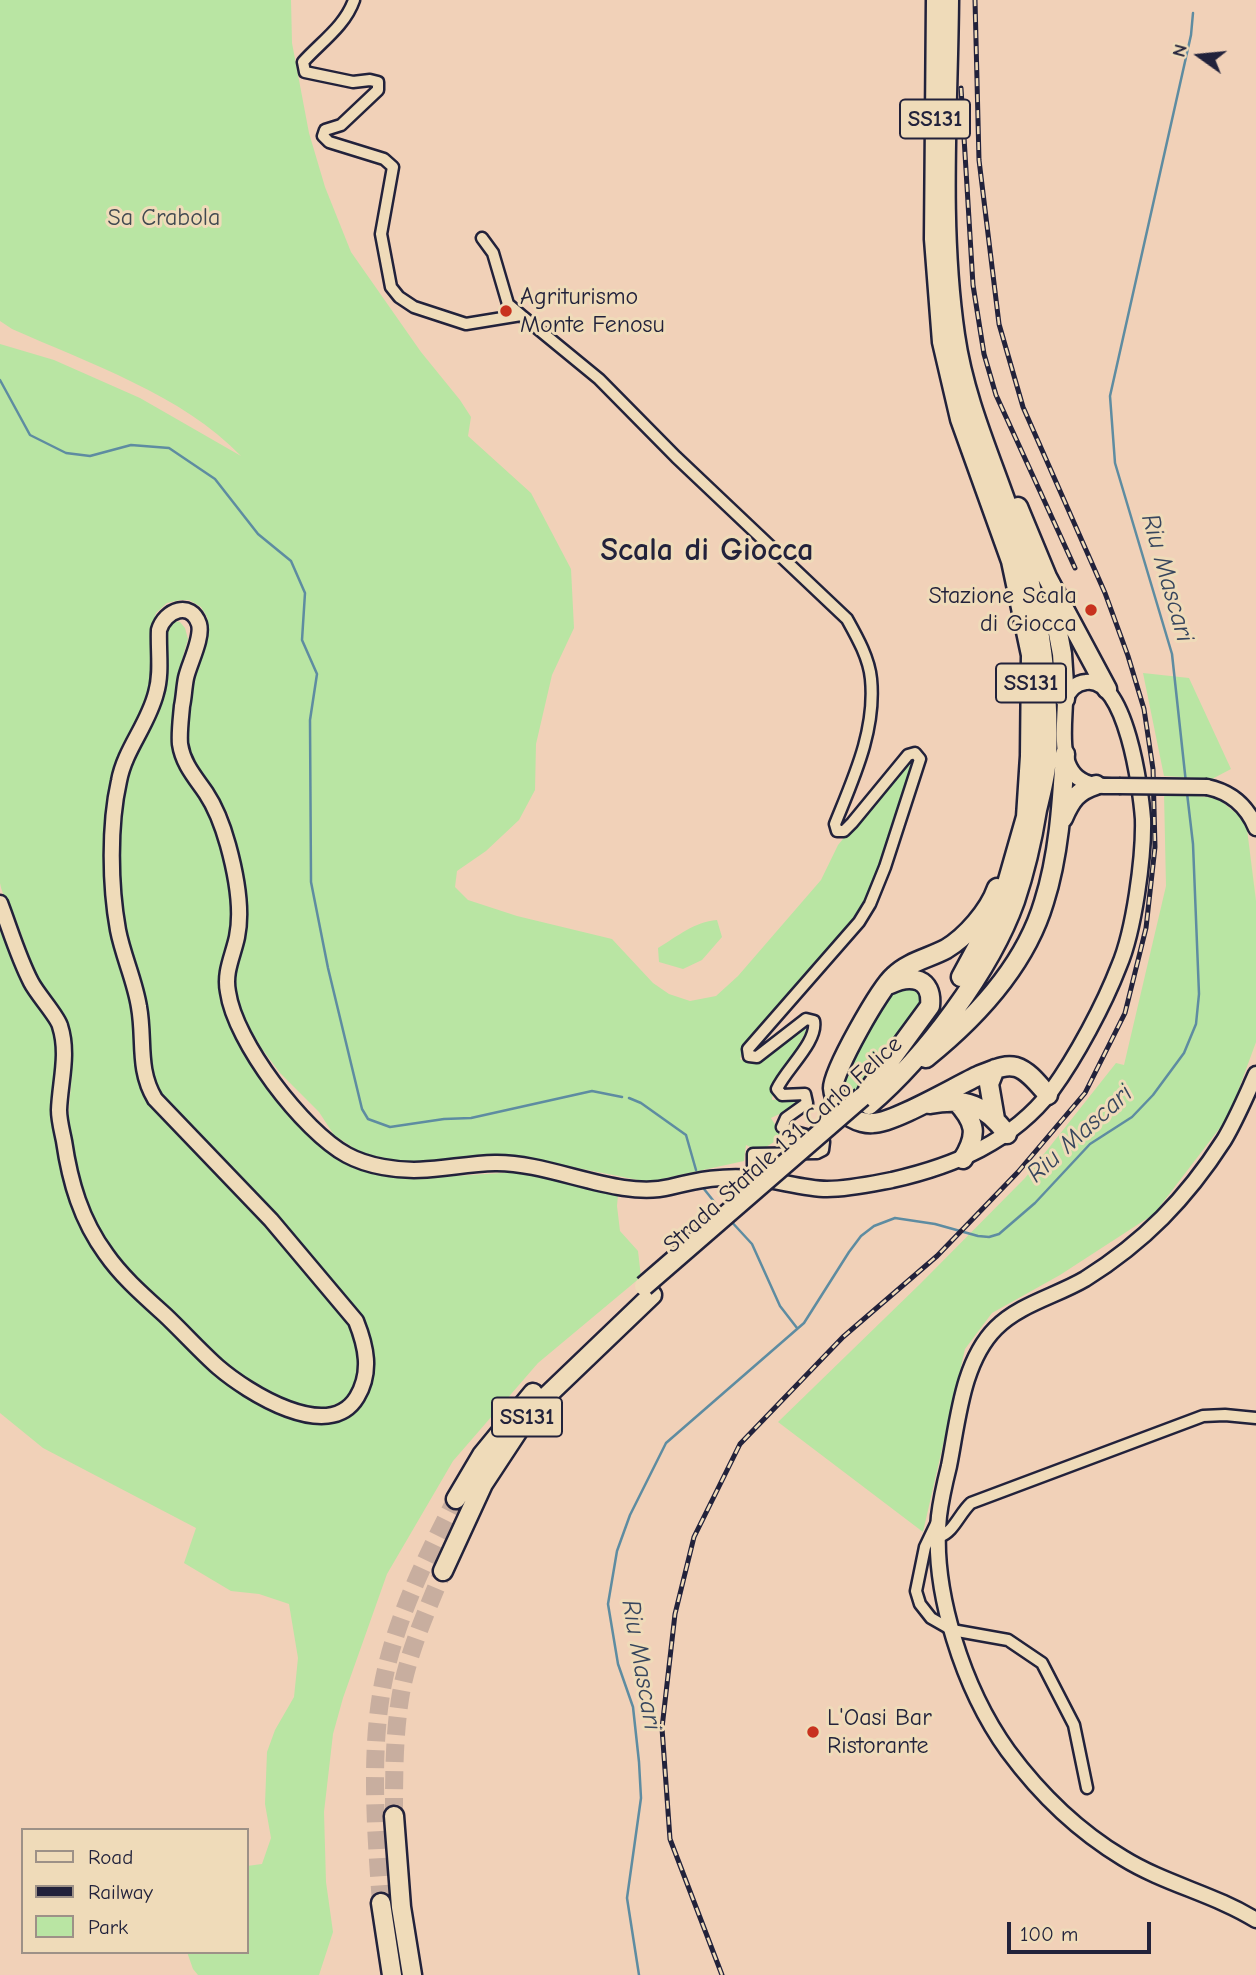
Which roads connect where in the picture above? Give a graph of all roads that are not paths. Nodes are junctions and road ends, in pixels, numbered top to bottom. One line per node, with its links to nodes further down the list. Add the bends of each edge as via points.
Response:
1 (354, 0): 5 (street, via 337,29 303,62 304,72 378,82 378,90 323,136 384,159 393,167 381,234 391,286 414,307 466,324)
2 (936, 0): 12 (highway, Strada Statale 131 Carlo Felice / SS131, via 934,239 942,342 960,419 1011,561 1031,655)
3 (949, 0): 6 (highway, Strada Statale 131 Carlo Felice / SS131, via 948,248 955,336)
4 (482, 238): 5 (street, via 493,253 508,304)
5 (521, 314): 26 (street, via 599,379 847,619 871,677 871,713 866,742 835,824 837,831 852,823 908,755 915,753 920,759 870,904 748,1049 749,1056 757,1058 806,1019 814,1021 801,1055 777,1089 782,1096 800,1093 807,1097 807,1103 786,1118 782,1127 818,1138 824,1147 817,1153 753,1154)
6 (987, 452): 7 (highway, via 1010,488); 20 (highway, Strada Statale 131 Carlo Felice / SS131, via 1023,553 1043,648 1047,759 1028,858 997,942 922,1053)
7 (1047, 577): 8 (highway); 9 (highway, via 1062,654)
8 (1107, 689): 9 (main road, via 1087,681 1073,687); 19 (main road, via 1136,760 1143,822 1138,891 1121,963)
9 (1065, 699): 10 (main road)
10 (1065, 754): 11 (main road, via 1075,776); 14 (highway)
11 (1097, 785): 13 (main road, bridge, via 1224,791 1252,817); 14 (highway, via 1073,797)
12 (1026, 817): 16 (highway, via 1009,849 995,893 976,921 947,948 905,968); 20 (highway, Strada Statale 131 Carlo Felice / SS131, via 1002,901 986,935 948,999)
13 (1256, 828)
14 (1058, 831): 20 (highway, via 1044,902 1002,984 950,1039)
15 (0, 903): 26 (main road, via 31,983 60,1023 64,1050 59,1112 70,1181 87,1224 124,1276 220,1368 284,1407 308,1415 334,1416 353,1403 364,1385 364,1341 356,1321 271,1220 155,1099 146,1083 139,1004 118,932 114,826 118,782 156,693 160,627 171,612 190,613 200,629 186,677 180,744 188,769 208,796 228,845 240,910 228,968 233,1015 281,1092 320,1134 346,1155 377,1167 417,1172 495,1163 656,1191 720,1177)
16 (884, 987): 20 (highway, via 914,978 928,988 930,1006); 22 (highway, via 839,1066 833,1087 837,1102 855,1120 874,1124)
17 (995, 1069): 19 (highway, via 1018,1068); 22 (highway); 23 (highway, via 989,1084)
18 (1256, 1074): 30 (main road, via 1224,1140 1155,1228 1081,1281 1013,1314 983,1345 964,1397)
19 (1048, 1095): 24 (main road)
20 (868, 1098): 27 (highway, Strada Statale 131 Carlo Felice / SS131)
21 (957, 1101): 22 (highway); 23 (highway, via 974,1105); 25 (highway, via 970,1115 974,1129)
22 (916, 1106)
23 (995, 1119): 24 (highway)
24 (1007, 1134): 25 (main road)
25 (963, 1159): 26 (main road, via 858,1187 823,1190)
26 (752, 1178)
27 (648, 1291): 29 (highway, Strada Statale 131 Carlo Felice / SS131, via 523,1403 482,1455); 32 (highway, Strada Statale 131 Carlo Felice / SS131, via 531,1410 483,1484)
28 (1256, 1418): 31 (street, via 1203,1416 971,1503 948,1534)
29 (456, 1499)
30 (939, 1517): 31 (main road); 33 (street, via 925,1547 916,1591 931,1618)
31 (939, 1537): 33 (main road, via 943,1592)
32 (443, 1571)
33 (952, 1630): 34 (street, via 1007,1640 1042,1664 1074,1725); 37 (main road, via 979,1701 1007,1750 1083,1832 1165,1880)
34 (1087, 1788)
35 (394, 1816): 39 (highway)
36 (381, 1903): 38 (highway)
37 (1256, 1920)
38 (392, 1975)
39 (412, 1975)

